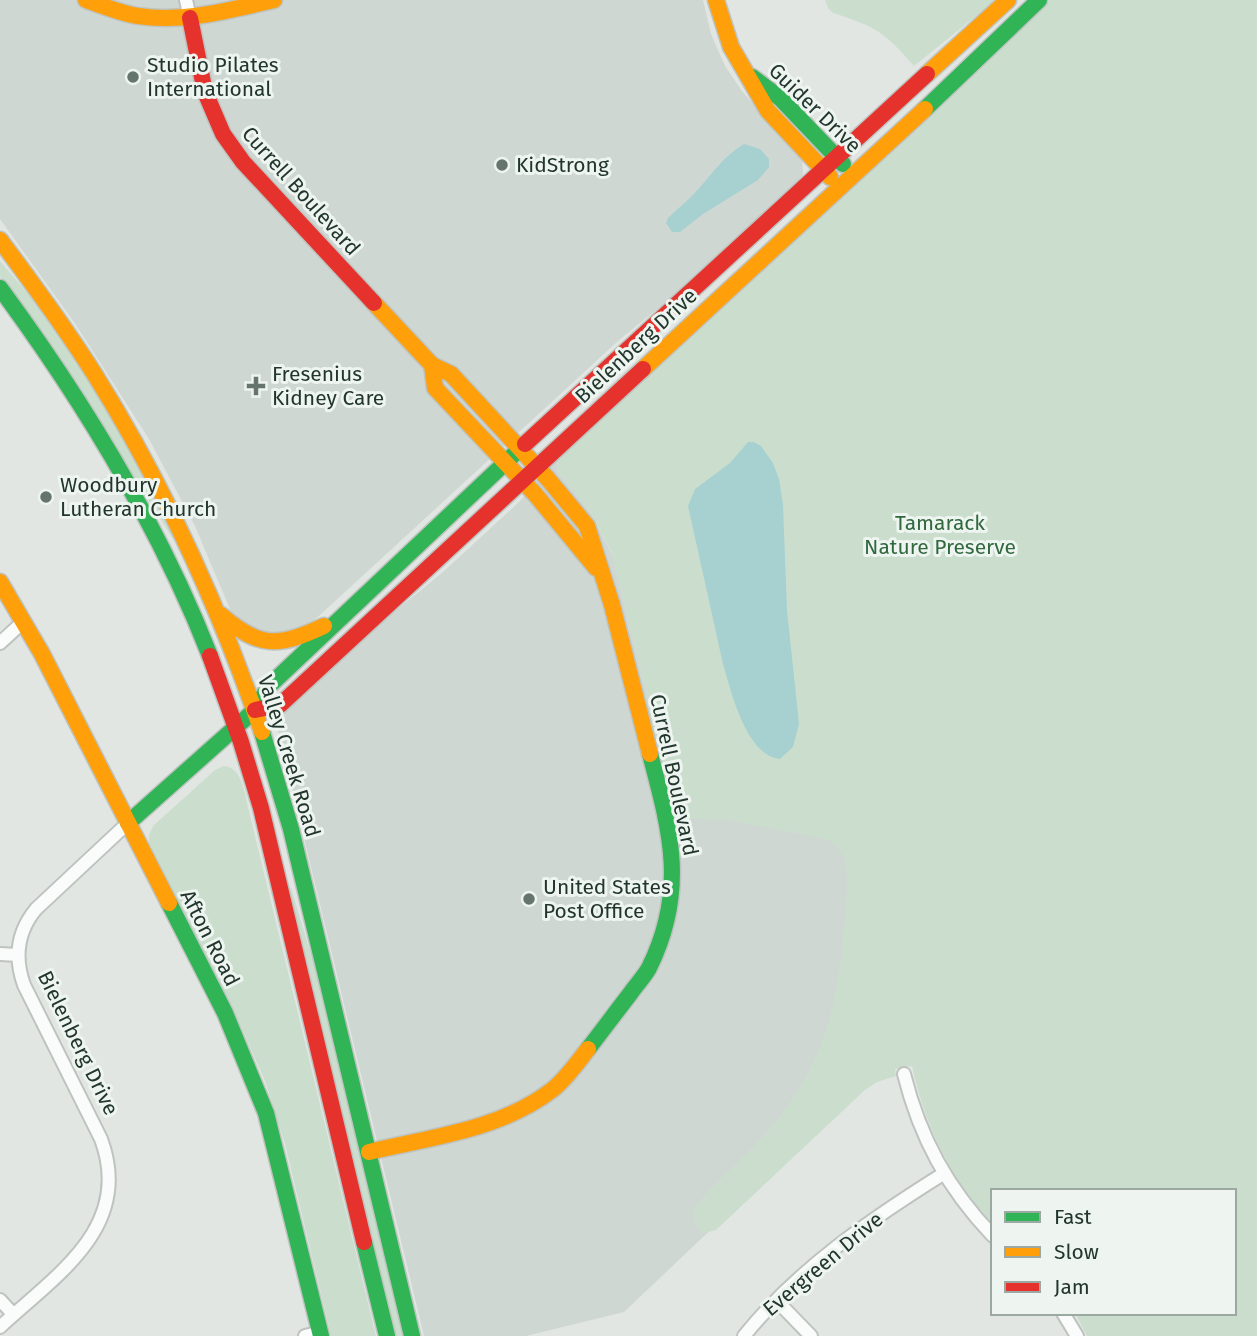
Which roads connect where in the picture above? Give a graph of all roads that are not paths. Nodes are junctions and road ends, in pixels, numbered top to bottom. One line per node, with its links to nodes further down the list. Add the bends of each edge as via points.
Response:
1 (86, 0): 7 (street, via 142,17)
2 (186, 0): 7 (street)
3 (274, 0): 7 (street)
4 (716, 0): 8 (street, Guider Drive, via 726,37)
5 (1008, 0): 9 (street, Bielenberg Drive)
6 (1039, 0): 11 (street, Bielenberg Drive)
7 (190, 18): 15 (street, Currell Boulevard, via 206,96 225,138)
8 (747, 72): 9 (street, Guider Drive, via 780,98); 10 (street, Guider Drive, via 768,111)
9 (836, 157): 10 (street, Bielenberg Drive); 11 (street, Guider Drive)
10 (823, 170): 12 (street, Guider Drive); 16 (street, Bielenberg Drive)
11 (853, 175): 12 (street, Bielenberg Drive)
12 (839, 188): 18 (street, Bielenberg Drive)
13 (0, 240): 22 (street, Valley Creek Road, via 122,420 173,514)
14 (0, 288): 27 (street, Valley Creek Road, via 76,395 143,510 189,606)
15 (432, 365): 16 (street, Currell Boulevard, via 451,374); 17 (street, Currell Boulevard, via 435,388)
16 (521, 449): 17 (street, Bielenberg Drive); 18 (street, Currell Boulevard)
17 (506, 463): 19 (street, Currell Boulevard); 23 (street, Bielenberg Drive)
18 (537, 466): 19 (street, Bielenberg Drive); 20 (street, Currell Boulevard, via 587,526)
19 (522, 481): 20 (street, Currell Boulevard); 26 (street, Bielenberg Drive, via 280,705)
20 (602, 576): 32 (street, Currell Boulevard, via 672,852 672,897 656,950 634,991 579,1062 535,1103 491,1123)
21 (0, 582): 24 (street, Afton Road)
22 (217, 611): 23 (street, via 243,633 266,643 282,644); 26 (street, Valley Creek Road)
23 (340, 619): 26 (street, Bielenberg Drive, via 270,685)
24 (23, 621): 25 (street); 28 (street, Afton Road)
25 (0, 643)
26 (255, 710): 27 (street, Bielenberg Drive); 32 (street, Valley Creek Road, via 291,829)
27 (236, 727): 28 (street, Bielenberg Drive); 41 (street, Valley Creek Road, via 269,841)
28 (128, 823): 30 (street, Bielenberg Drive, via 36,909 23,928); 40 (street, Afton Road, via 225,1013 266,1113)
29 (0, 954): 30 (street)
30 (18, 955): 37 (street, Bielenberg Drive, via 28,994 101,1139 108,1180 106,1208 93,1237)
31 (904, 1074): 33 (street, via 918,1123)
32 (369, 1152): 42 (street, Valley Creek Road)
33 (943, 1174): 34 (street); 36 (street, Evergreen Drive, via 845,1239)
34 (991, 1234)
35 (0, 1300): 37 (street)
36 (777, 1301): 43 (street, Evergreen Drive); 44 (street)
37 (13, 1314): 39 (street, Bielenberg Drive)
38 (1064, 1315): 45 (street)
39 (0, 1327)
40 (316, 1335)
41 (387, 1336)
42 (412, 1336)
43 (744, 1336)
44 (811, 1336)
45 (1077, 1336)

